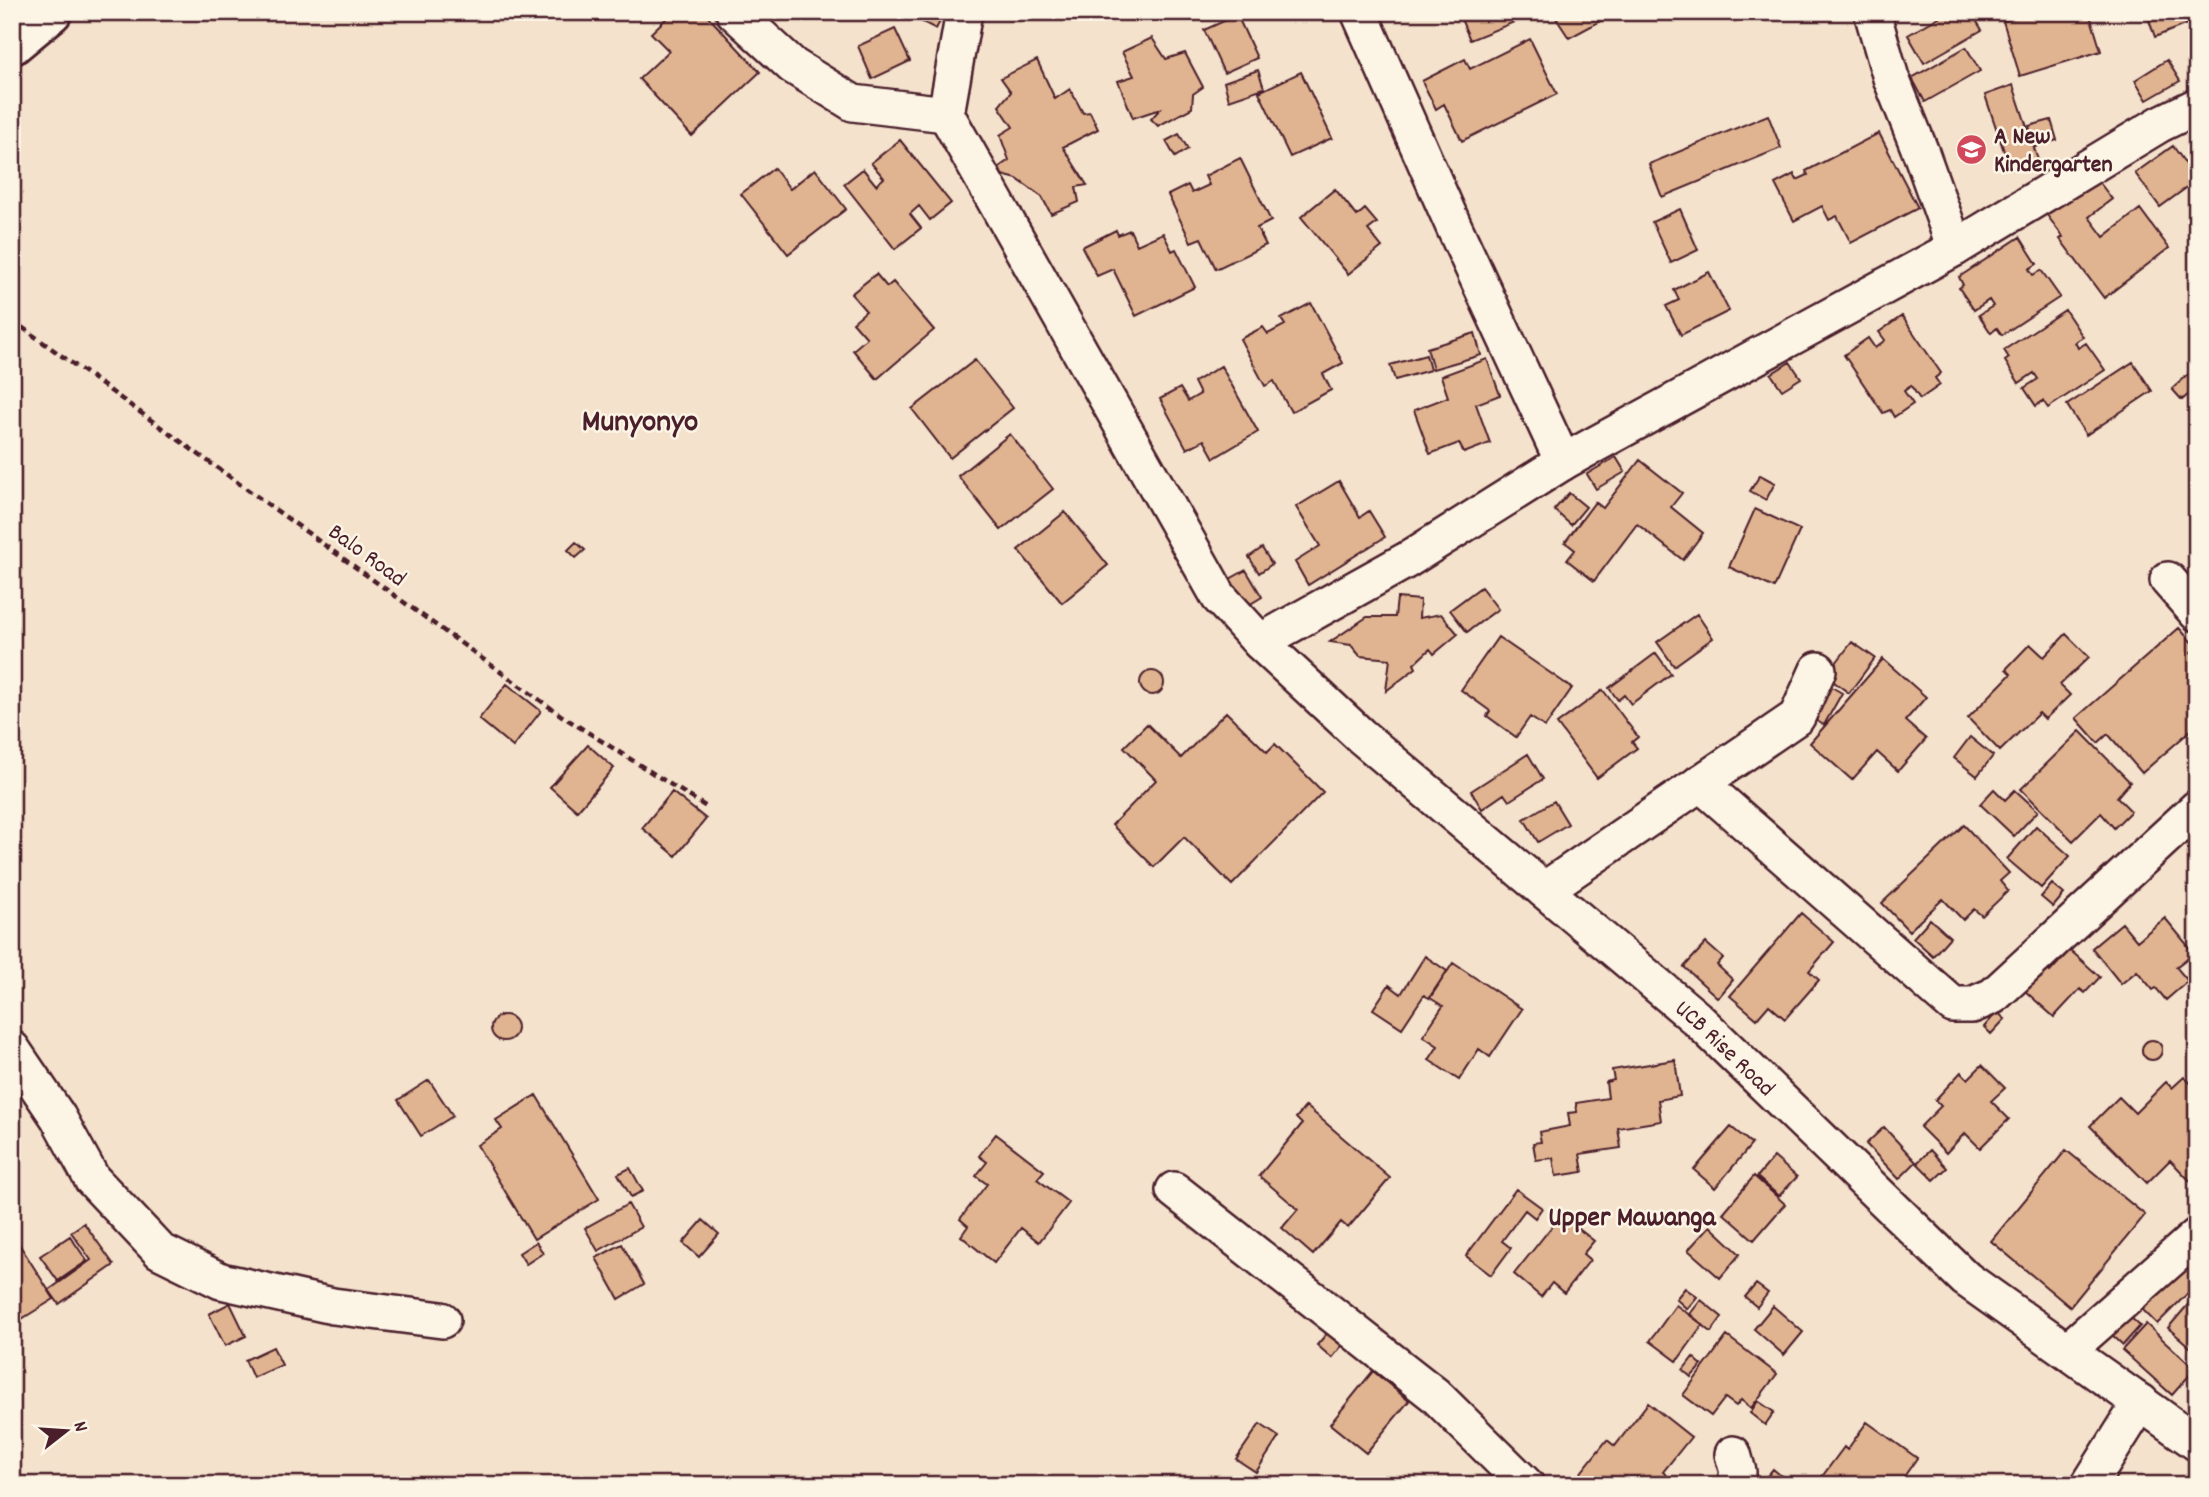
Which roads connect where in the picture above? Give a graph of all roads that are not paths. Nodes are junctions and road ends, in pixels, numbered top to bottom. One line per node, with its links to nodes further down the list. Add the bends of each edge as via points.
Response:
1 (52, 12): 6 (street)
2 (734, 12): 8 (street, via 793,66 853,103)
3 (964, 12): 8 (street)
4 (1359, 12): 10 (street)
5 (1872, 12): 9 (street, via 1891,78)
6 (12, 45)
7 (2197, 106): 9 (street)
8 (946, 114): 13 (street, UCB Rise Road, via 1219,597)
9 (1955, 248): 10 (street)
10 (1563, 462): 13 (street, via 1407,560)
11 (2168, 580): 12 (street)
12 (2197, 613)
13 (1260, 642): 17 (street, UCB Rise Road, via 1361,736)
14 (1818, 670): 15 (street, via 1797,717)
15 (1700, 783): 16 (street, via 1953,1005 1972,1005 1993,996); 17 (street)
16 (2197, 808)
17 (1544, 890): 22 (street, UCB Rise Road, via 1696,1018 1966,1279)
18 (12, 1049): 21 (street, via 58,1117 92,1179 160,1251 221,1281 333,1306)
19 (1174, 1190): 25 (street, via 1435,1395)
20 (2197, 1236): 22 (street)
21 (442, 1320)
22 (2068, 1350): 23 (street, UCB Rise Road)
23 (2141, 1402): 24 (street, UCB Rise Road); 26 (street)
24 (2197, 1443)
25 (1526, 1485)
26 (2088, 1485)

